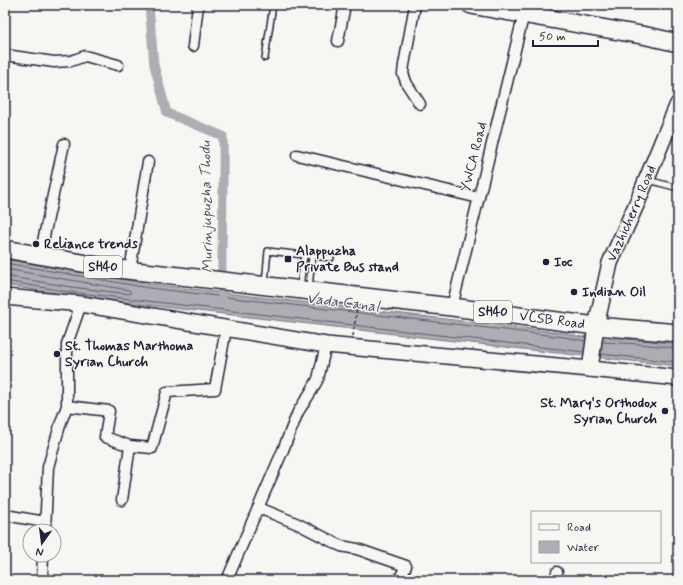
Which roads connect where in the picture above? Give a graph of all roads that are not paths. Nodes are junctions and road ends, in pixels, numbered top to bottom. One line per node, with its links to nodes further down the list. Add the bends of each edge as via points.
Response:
1 (198, 5): 9 (street)
2 (274, 5): 11 (lane)
3 (345, 5): 7 (street)
4 (415, 5): 13 (street, via 403,74)
5 (471, 5): 6 (main road)
6 (525, 10): 8 (main road); 20 (street, YWCA Road)
7 (338, 41)
8 (678, 42)
9 (193, 46)
10 (5, 56): 12 (street, via 54,62 71,61 85,56)
11 (265, 58)
12 (118, 65)
13 (420, 104)
14 (678, 104): 18 (main road, Vazhicherry Road)
15 (64, 144): 22 (street)
16 (297, 155): 20 (street)
17 (148, 162): 26 (street)
18 (646, 180): 19 (lane); 33 (main road, Vazhicherry Road, via 612,259)
19 (678, 188)
20 (478, 198): 31 (street, YWCA Road)
21 (5, 249): 22 (main road, SH40)
22 (40, 255): 26 (main road, SH40)
23 (304, 255): 24 (lane); 27 (lane, via 268,251); 28 (lane)
24 (312, 256): 25 (lane); 28 (lane)
25 (331, 258)
26 (130, 270): 27 (main road, SH40)
27 (265, 286): 28 (main road, SH40)
28 (304, 290): 31 (main road, VCSB Road / SH40)
29 (5, 297): 30 (main road)
30 (81, 304): 32 (main road); 38 (street, via 67,344)
31 (452, 307): 33 (main road, VCSB Road / SH40)
32 (226, 329): 35 (main road); 39 (street, via 215,389 167,392 152,448)
33 (595, 331): 34 (main road, VCSB Road / SH40); 36 (main road, Vazhicherry Road)
34 (678, 333)
35 (326, 346): 36 (main road); 41 (street, via 318,379 298,412)
36 (590, 364): 37 (main road)
37 (678, 378)
38 (67, 406): 39 (street, via 108,411 105,438); 44 (street, via 48,467)
39 (130, 446): 40 (street)
40 (122, 500)
41 (259, 508): 47 (street); 48 (street, via 341,546 406,566)
42 (5, 515): 43 (street)
43 (34, 523)
44 (45, 523)
45 (43, 563): 46 (street)
46 (42, 580)
47 (227, 580)
48 (399, 580)

